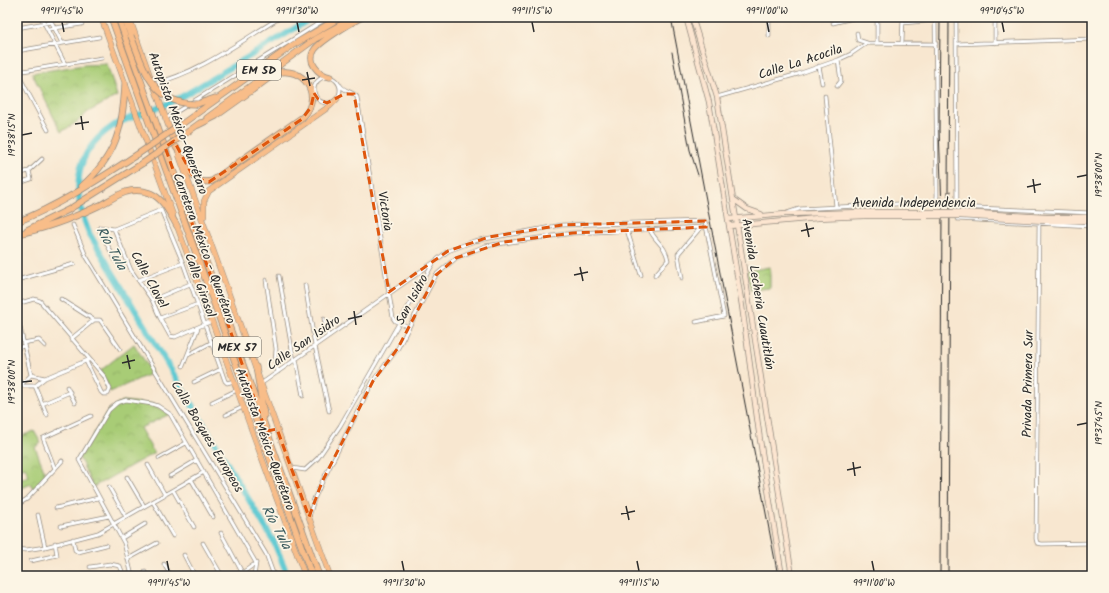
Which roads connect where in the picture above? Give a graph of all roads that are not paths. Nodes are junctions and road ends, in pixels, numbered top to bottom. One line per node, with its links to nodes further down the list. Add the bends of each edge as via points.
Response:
1 (41, 17): 24 (street)
2 (49, 17): 23 (street)
3 (82, 17): 28 (street, via 83,22)
4 (101, 17): 50 (main road, Autopista México-Querétaro)
5 (111, 17): 58 (highway, Carretera México - Querétaro / MEX 57)
6 (118, 17): 58 (highway, Carretera México - Querétaro / MEX 57)
7 (124, 17): 57 (highway, bridge, via 146,74 158,90 178,102 197,104 206,103)
8 (129, 17): 51 (main road, Autopista México-Querétaro)
9 (281, 17): 51 (street, via 202,64 169,81)
10 (329, 17): 63 (street)
11 (341, 17): 57 (highway, EM 5D, via 293,45)
12 (355, 17): 65 (highway, EM 5D, via 315,39)
13 (362, 17): 48 (highway, via 314,51 312,58 315,67 323,75)
14 (686, 17): 84 (main road, Avenida Lecheria Cuautitlán, via 710,102)
15 (692, 17): 60 (main road, Avenida Lecheria Cuautitlán)
16 (769, 17): 31 (street)
17 (857, 17): 25 (street)
18 (877, 17): 35 (street)
19 (903, 17): 26 (street)
20 (956, 17): 40 (street)
21 (995, 17): 37 (street)
22 (935, 19): 26 (street); 39 (street)
23 (51, 22): 24 (street); 28 (street)
24 (44, 23): 27 (street); 29 (street)
25 (833, 23)
26 (903, 23): 36 (street)
27 (18, 26)
28 (54, 28): 29 (street); 38 (street)
29 (48, 29): 41 (street)
30 (857, 33): 34 (street, via 858,40)
31 (769, 36)
32 (99, 37): 38 (street)
33 (1092, 39): 37 (street)
34 (867, 43): 35 (street); 44 (street, Calle La Acocila)
35 (877, 43): 36 (street)
36 (902, 43): 39 (street)
37 (995, 43): 40 (street)
38 (62, 44): 41 (street)
39 (936, 44): 75 (street, via 936,202)
40 (956, 44): 74 (street)
41 (55, 45): 42 (street); 45 (street)
42 (17, 51)
43 (102, 58): 45 (street)
44 (838, 60): 46 (street, Calle La Acocila); 54 (street, via 841,81)
45 (65, 64): 47 (street)
46 (819, 66): 49 (street); 60 (street, Calle La Acocila)
47 (17, 72): 66 (street)
48 (330, 77): 53 (street); 55 (street, via 320,79)
49 (822, 83)
50 (125, 84): 72 (highway, via 120,129 112,151 100,170); 91 (main road, Autopista México-Querétaro)
51 (153, 84): 63 (main road, Autopista México-Querétaro)
52 (308, 84): 55 (highway); 62 (highway); 65 (highway, via 294,73 276,73 216,116)
53 (340, 85): 56 (street, Victoria); 61 (street, via 341,90)
54 (837, 86)
55 (314, 91): 61 (street, via 318,100 325,103); 62 (highway)
56 (350, 92): 61 (street); 114 (street, Victoria, via 357,97)
57 (228, 93): 72 (highway, EM 5D, bridge)
58 (143, 95): 64 (highway, Carretera México - Querétaro / MEX 57)
59 (825, 96): 75 (street)
60 (717, 97): 73 (main road, Avenida Lecheria Cuautitlán)
61 (337, 98): 99 (main road, via 330,106 207,192 203,208)
62 (312, 99): 67 (highway, via 309,110 302,118 212,181 203,182 194,178)
63 (165, 118): 67 (main road, Autopista México-Querétaro)
64 (152, 120): 169 (highway, Carretera México - Querétaro / MEX 57); 228 (highway, Carretera México - Querétaro / MEX 57)
65 (198, 125): 100 (highway, EM 5D, bridge, via 68,210)
66 (48, 130)
67 (176, 147): 99 (main road, Autopista México-Querétaro)
68 (42, 159): 69 (street)
69 (29, 171): 70 (street); 71 (street, via 31,179)
70 (17, 174)
71 (22, 182)
72 (75, 193): 76 (highway, EM 5D)
73 (733, 199): 80 (main road, via 747,209); 83 (main road, Avenida Lecheria Cuautitlán)
74 (956, 206): 77 (street); 88 (street, via 956,216 960,220)
75 (836, 207): 78 (street, via 799,209)
76 (38, 213): 82 (highway); 87 (highway, EM 5D)
77 (1092, 213)
78 (785, 214): 79 (main road, Avenida Independencia); 80 (main road, Avenida Independencia)
79 (864, 214): 85 (main road, Avenida Independencia, bridge); 90 (main road, Avenida Independencia)
80 (764, 215): 83 (main road, Avenida Independencia)
81 (1092, 217): 85 (main road, Avenida Independencia)
82 (17, 218)
83 (736, 218): 84 (main road); 90 (main road, Avenida Lecheria Cuautitlán)
84 (728, 219): 92 (main road, Avenida Lecheria Cuautitlán)
85 (1045, 219): 86 (main road, Avenida Independencia)
86 (1092, 221)
87 (17, 222)
88 (1039, 224): 93 (street); 205 (street, Privada Primera Sur, via 1036,539 1037,543)
89 (73, 225): 226 (street, Calle Bosques Europeos, via 86,256 266,554)
90 (737, 225): 92 (main road); 233 (main road, Avenida Lecheria Cuautitlán)
91 (177, 226): 100 (highway, via 162,202 147,192 138,191 127,192 70,218); 115 (main road, Autopista México-Querétaro)
92 (729, 226): 232 (main road, Avenida Lecheria Cuautitlán)
93 (1092, 226)
94 (702, 227): 95 (street, San Isidro); 98 (street, San Isidro); 108 (street, via 678,254)
95 (706, 227): 101 (street, San Isidro, via 705,222 562,225 474,241 448,251); 124 (street, via 724,316)
96 (114, 228): 102 (street, via 104,226 99,229); 104 (street, Calle Girasol, via 161,210); 110 (street, Calle Clavel, via 131,270)
97 (627, 230): 98 (street, San Isidro); 105 (street); 128 (street, San Isidro, via 573,232 504,242 469,252 456,258 436,275)
98 (650, 230): 106 (street, via 655,240 665,248 668,260)
99 (207, 231): 143 (main road, Autopista México-Querétaro)
100 (17, 234)
101 (434, 262): 114 (street, Calle San Isidro); 126 (street, San Isidro)
102 (117, 263)
103 (74, 264): 109 (street)
104 (183, 264): 110 (street); 112 (street, Calle Girasol)
105 (641, 275)
106 (655, 275)
107 (279, 276): 141 (street)
108 (682, 278)
109 (17, 280)
110 (139, 280): 117 (street, Calle Clavel)
111 (266, 280): 145 (street)
112 (190, 284): 117 (street); 118 (street, Calle Girasol)
113 (306, 285): 136 (street)
114 (389, 292): 126 (street, Victoria, via 393,318); 130 (street, Calle San Isidro)
115 (203, 298): 118 (street); 123 (main road, Autopista México-Querétaro)
116 (61, 299): 122 (street)
117 (152, 300): 120 (street, Calle Clavel)
118 (197, 302): 120 (street); 127 (street, Calle Girasol)
119 (17, 304): 131 (street, via 38,300)
120 (160, 318): 129 (street, Calle Clavel, via 172,337)
121 (324, 319): 130 (street)
122 (94, 320): 131 (street); 138 (street, via 100,320)
123 (212, 321): 127 (street); 132 (main road, Autopista México-Querétaro)
124 (696, 322)
125 (19, 323): 134 (street)
126 (399, 323): 128 (street); 175 (street, San Isidro, via 340,426 318,458 304,470)
127 (205, 324): 129 (street); 133 (street, Calle Girasol)
128 (409, 327): 193 (street, San Isidro, via 398,348 373,381 314,499)
129 (198, 328): 139 (street)
130 (328, 336): 136 (street, Calle San Isidro)
131 (71, 339): 140 (street)
132 (218, 339): 133 (street); 149 (main road, Autopista México-Querétaro)
133 (211, 342): 139 (street); 144 (street, Calle Girasol)
134 (24, 344): 135 (street, via 39,340); 137 (street); 146 (street)
135 (45, 346)
136 (315, 346): 141 (street, Calle San Isidro); 163 (street)
137 (17, 348)
138 (120, 349)
139 (188, 355): 142 (street)
140 (88, 360): 140 (street, via 104,376 110,392 105,395 101,392); 148 (street)
141 (295, 360): 145 (street, Calle San Isidro); 158 (street)
142 (183, 366)
143 (256, 367): 151 (main road, Autopista México-Querétaro); 169 (highway)
144 (221, 369): 149 (street, Calle Girasol, via 227,383); 150 (street)
145 (278, 372): 151 (street, Calle San Isidro)
146 (31, 375): 147 (street); 148 (street)
147 (28, 378): 152 (street); 153 (street)
148 (46, 378): 154 (street)
149 (234, 381): 156 (main road, Autopista México-Querétaro)
150 (194, 382)
151 (262, 383): 175 (main road, Autopista México-Querétaro)
152 (19, 385): 153 (street)
153 (29, 386): 154 (street)
154 (35, 386): 161 (street)
155 (67, 387): 157 (street)
156 (237, 390): 159 (street); 162 (main road, Autopista México-Querétaro)
157 (70, 392): 160 (street); 161 (street)
158 (303, 396)
159 (212, 402)
160 (75, 403)
161 (42, 404): 164 (street)
162 (243, 407): 165 (street); 227 (main road, Autopista México-Querétaro)
163 (329, 411)
164 (47, 415)
165 (226, 415)
166 (91, 416): 176 (street, via 43,438)
167 (17, 428): 168 (street)
168 (19, 432)
169 (268, 437): 210 (highway, Carretera México - Querétaro / MEX 57)
170 (186, 443): 171 (street); 172 (street); 184 (street, via 170,414 158,406 126,400 117,403 109,410 79,460)
171 (159, 458)
172 (197, 460): 177 (street); 178 (street)
173 (62, 461): 176 (street)
174 (148, 465): 183 (street)
175 (290, 467): 193 (main road, Autopista México-Querétaro)
176 (55, 469): 186 (street)
177 (204, 472): 180 (street); 213 (street)
178 (170, 476)
179 (127, 477): 187 (street)
180 (191, 479): 182 (street); 191 (street)
181 (109, 487): 192 (street)
182 (173, 490): 183 (street); 197 (street)
183 (165, 495): 185 (street)
184 (98, 498): 188 (street); 190 (street)
185 (153, 502): 187 (street); 199 (street)
186 (17, 505)
187 (144, 506): 192 (street)
188 (56, 508)
189 (38, 515): 207 (street)
190 (109, 516): 194 (street); 196 (street)
191 (213, 516)
192 (126, 517): 194 (street)
193 (310, 517): 231 (main road, Autopista México-Querétaro)
194 (114, 524): 200 (street); 201 (street, via 98,533)
195 (145, 524): 200 (street)
196 (61, 526)
197 (194, 527)
198 (221, 533): 217 (street)
199 (173, 536)
200 (122, 538): 211 (street)
201 (73, 539): 202 (street); 206 (street, via 75,550 78,552)
202 (55, 543): 207 (street); 212 (street, via 57,555)
203 (156, 543): 211 (street)
204 (203, 543): 223 (street)
205 (1092, 544)
206 (106, 545)
207 (45, 546): 208 (street)
208 (17, 549)
209 (184, 555): 222 (street)
210 (312, 557): 229 (highway, Carretera México - Querétaro / MEX 57); 230 (highway)
211 (128, 559): 219 (street)
212 (32, 561)
213 (256, 563): 217 (street); 225 (street)
214 (164, 564): 221 (street)
215 (90, 567): 218 (street, via 115,564 120,566)
216 (145, 572): 220 (street)
217 (244, 574): 224 (street)
218 (124, 576)
219 (132, 576)
220 (147, 576)
221 (171, 576)
222 (196, 576)
223 (222, 576)
224 (238, 576)
225 (254, 576)
226 (274, 576)
227 (305, 576)
228 (312, 576)
229 (319, 576)
230 (323, 576)
231 (330, 576)
232 (782, 576)
233 (792, 576)

